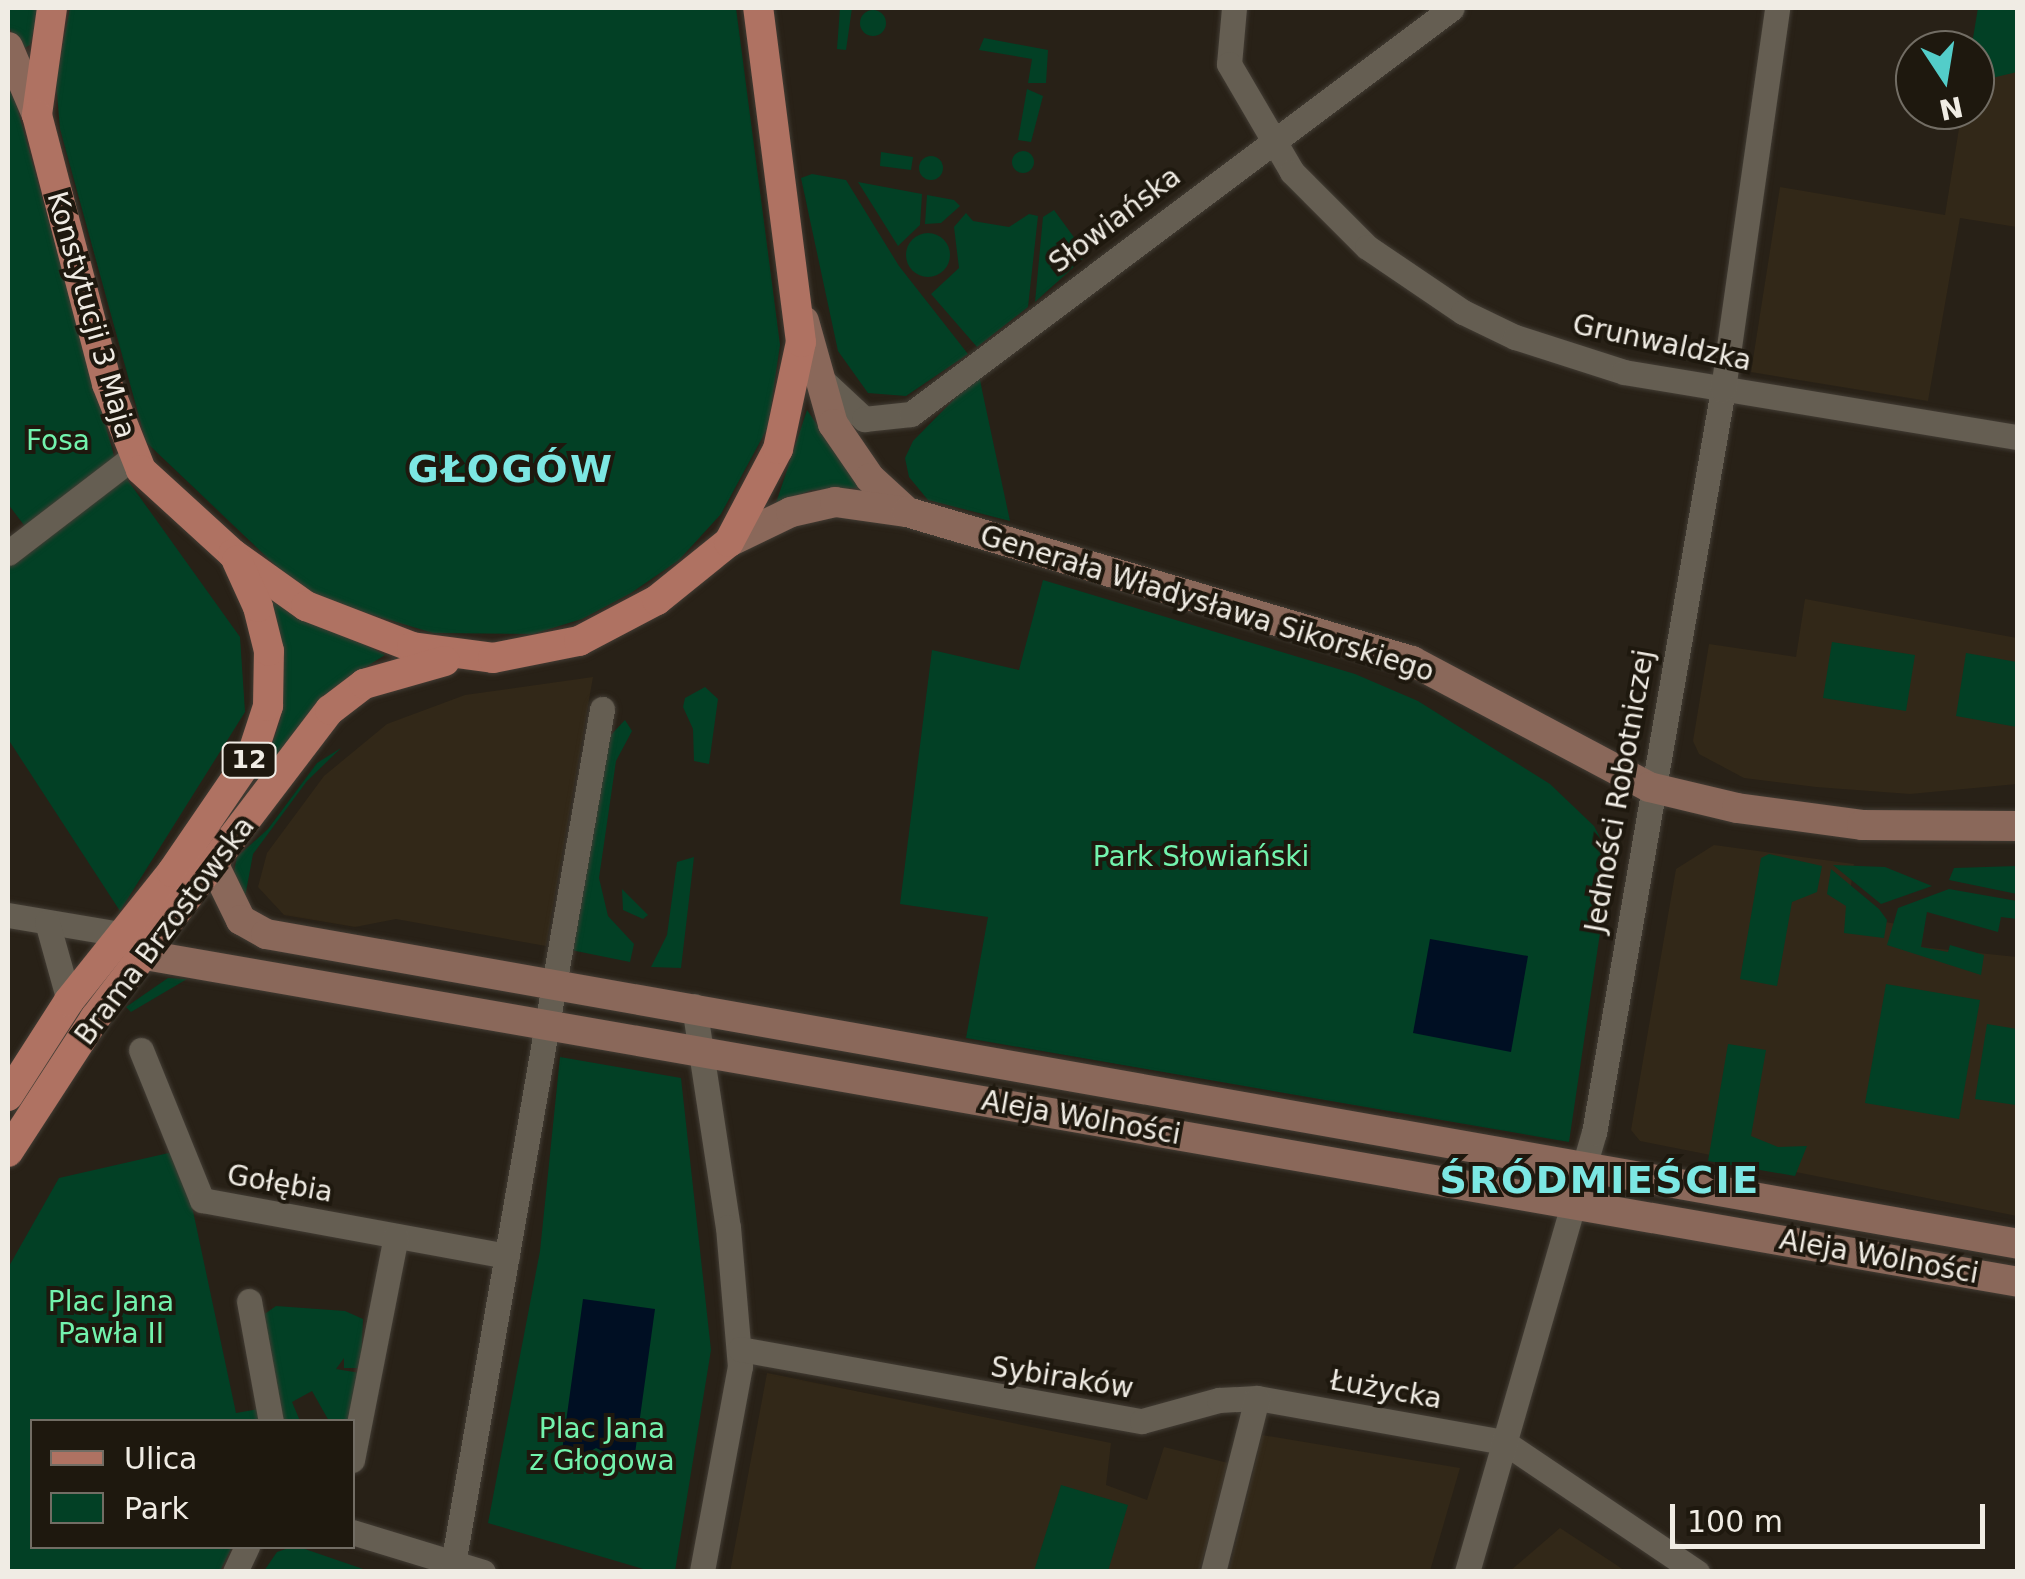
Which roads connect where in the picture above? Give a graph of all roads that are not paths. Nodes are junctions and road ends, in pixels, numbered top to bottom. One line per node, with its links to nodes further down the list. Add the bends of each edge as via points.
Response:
1 (52, 8): 7 (main road, Konstytucji 3 Maja / 12)
2 (1234, 8): 8 (street, Grunwaldzka, via 1229,64)
3 (1452, 8): 8 (street, Słowiańska)
4 (1777, 8): 11 (street, Jedności Robotniczej)
5 (763, 16): 9 (main road, Konstytucji 3 Maja / 12)
6 (8, 47): 7 (street)
7 (38, 115): 13 (main road, Konstytucji 3 Maja / 12, via 107,384)
8 (1273, 139): 10 (street, Słowiańska, via 911,414 864,419 846,409); 11 (street, Grunwaldzka, via 1292,172 1337,220 1412,282 1463,312 1570,357)
9 (798, 294): 10 (street); 15 (main road, Konstytucji 3 Maja / 12, via 801,342 792,404 761,487)
10 (816, 371): 14 (street, via 844,443)
11 (1722, 389): 12 (street, Grunwaldzka); 20 (street, Jedności Robotniczej)
12 (2018, 437)
13 (133, 457): 16 (street); 17 (main road, Konstytucji 3 Maja / 12)
14 (907, 512): 15 (street, Generała Władysława Sikorskiego, via 836,502 791,512); 20 (street, Generała Władysława Sikorskiego, via 1412,661)
15 (728, 542): 18 (main road, Konstytucji 3 Maja / 12, via 657,600 604,631)
16 (8, 552)
17 (233, 554): 18 (main road, Konstytucji 3 Maja / 12, via 344,625 412,647); 25 (main road, Brama Brzostowska / 12, via 258,607 269,652 262,730 236,784)
18 (493, 658): 22 (main road, Brama Brzostowska / 12, via 419,664 349,693)
19 (602, 709): 27 (street)
20 (1650, 787): 21 (street, Generała Władysława Sikorskiego, via 1737,808 1862,825); 35 (street, Jedności Robotniczej)
21 (2018, 826)
22 (215, 867): 26 (main road, Brama Brzostowska / 12); 27 (street, Aleja Wolności, via 234,910 266,934)
23 (8, 916): 24 (street)
24 (46, 922): 25 (street); 28 (street)
25 (120, 934): 28 (main road, Brama Brzostowska / 12)
26 (145, 955): 30 (street, Aleja Wolności); 34 (main road, Brama Brzostowska / 12, via 94,1018)
27 (554, 981): 29 (street, Aleja Wolności); 30 (street)
28 (69, 1000): 33 (main road, Brama Brzostowska / 12)
29 (694, 1006): 32 (street); 35 (street, Aleja Wolności)
30 (545, 1026): 32 (street, Aleja Wolności); 39 (street)
31 (141, 1050): 37 (street, Gołębia, via 202,1200)
32 (704, 1053): 36 (street, Aleja Wolności); 42 (street)
33 (8, 1096)
34 (8, 1152)
35 (1587, 1163): 36 (street, Jedności Robotniczej); 38 (street, Aleja Wolności)
36 (1578, 1204): 40 (street, Aleja Wolności); 45 (street, Jedności Robotniczej)
37 (396, 1236): 39 (street, Gołębia); 46 (street)
38 (2018, 1244)
39 (507, 1256): 49 (street)
40 (2018, 1282)
41 (249, 1301): 44 (street)
42 (740, 1350): 43 (street, Sybiraków, via 1142,1421 1219,1400); 52 (street, via 737,1401)
43 (1257, 1398): 45 (street, Łużycka); 53 (street)
44 (270, 1419)
45 (1504, 1442): 54 (street, Jedności Robotniczej); 55 (street)
46 (355, 1445)
47 (355, 1533): 49 (street)
48 (246, 1549): 50 (street)
49 (455, 1568): 51 (street)
50 (235, 1572)
51 (483, 1572)
52 (702, 1572)
53 (1213, 1572)
54 (1467, 1572)
55 (1697, 1572)

